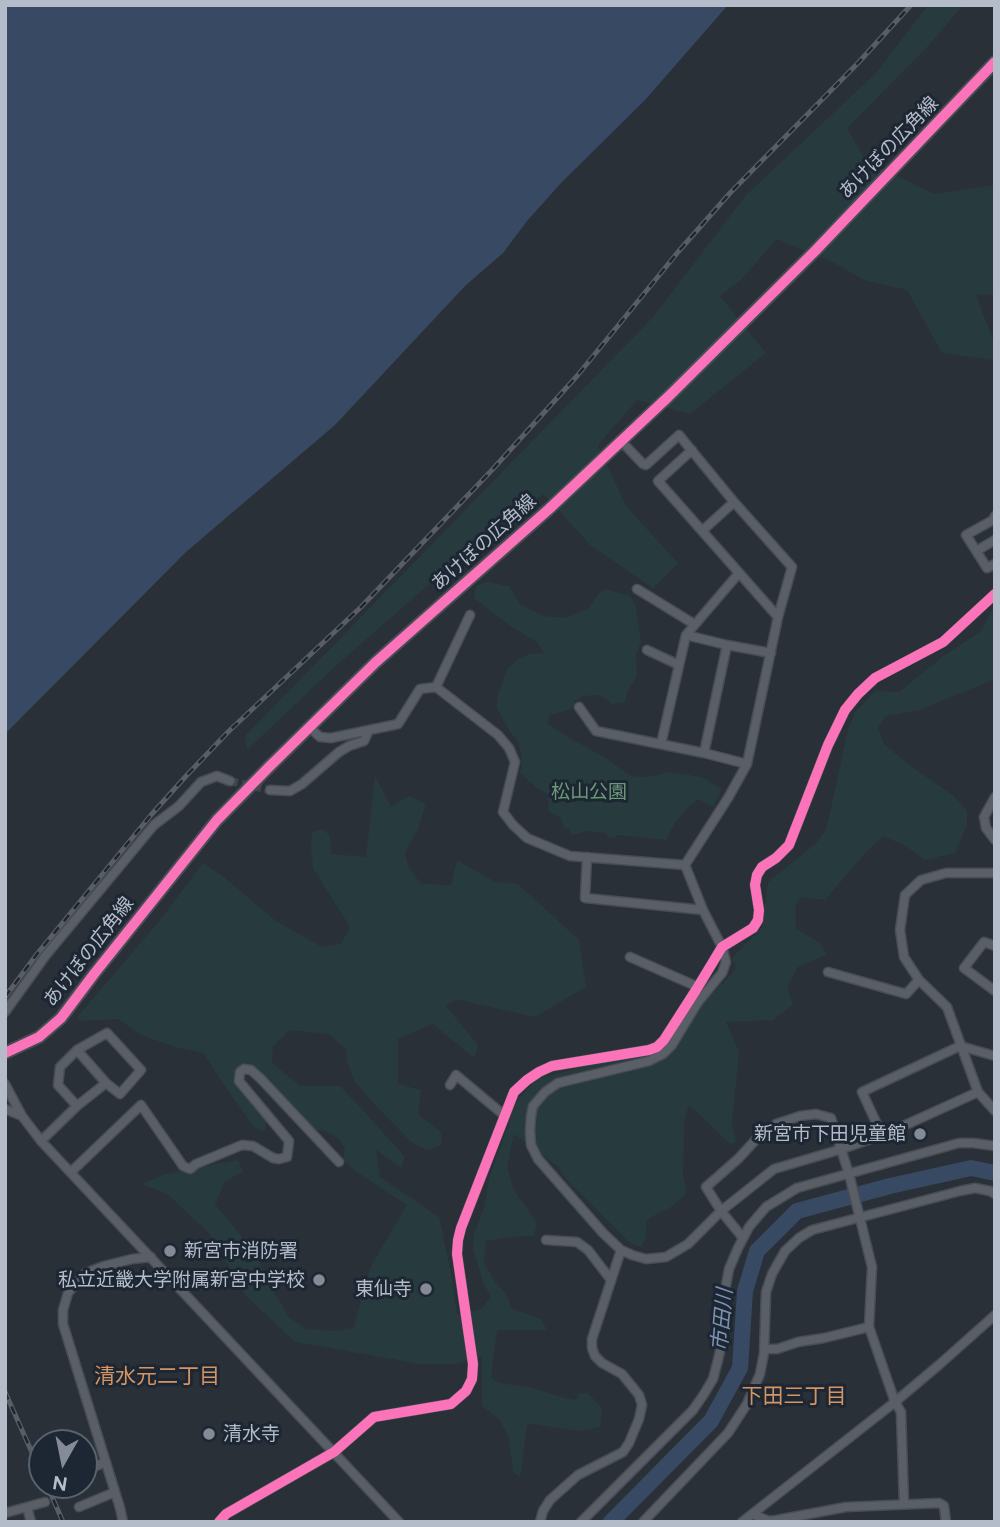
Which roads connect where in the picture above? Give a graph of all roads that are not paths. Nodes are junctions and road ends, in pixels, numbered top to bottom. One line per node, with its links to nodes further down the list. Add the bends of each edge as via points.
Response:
1 (995, 62): 2 (main road, あけぼの広角線, via 750,317)
2 (621, 441): 3 (street, via 646,465 679,435); 23 (main road, あけぼの広角線)
3 (692, 450): 4 (street); 6 (street, via 658,481)
4 (734, 502): 6 (street); 14 (street, via 792,566)
5 (995, 516): 8 (street, via 966,535)
6 (702, 531): 10 (street)
7 (995, 540): 8 (street)
8 (976, 551): 9 (street, via 987,568)
9 (995, 564)
10 (739, 573): 14 (street); 15 (street)
11 (637, 589): 15 (street)
12 (995, 594): 37 (street, via 943,642 875,678 845,710 789,845 757,875 758,920)
13 (470, 615): 21 (street)
14 (778, 617): 19 (street)
15 (694, 624): 16 (street)
16 (686, 635): 17 (street); 20 (street)
17 (727, 645): 19 (street); 26 (street)
18 (647, 650): 20 (street)
19 (771, 653): 27 (street)
20 (679, 664): 25 (street)
21 (436, 687): 24 (street, via 420,689 398,724); 32 (street, via 509,748 515,762 503,813 513,825 527,838 570,856)
22 (579, 707): 25 (street, via 596,731)
23 (309, 727): 24 (street, via 324,738); 46 (main road, あけぼの広角線, via 217,820 61,1018 39,1037)
24 (369, 730): 29 (street, via 364,741 339,752 302,784 290,790)
25 (661, 744): 26 (street)
26 (704, 752): 27 (street)
27 (747, 764): 33 (street)
28 (230, 781): 43 (street, via 216,776 201,782 154,825 46,955)
29 (270, 790)
30 (995, 797): 31 (street, via 984,817)
31 (995, 840)
32 (587, 857): 33 (street); 35 (street, via 585,898)
33 (685, 865): 35 (street)
34 (995, 873): 40 (street, via 946,873 921,880 905,895 900,930 904,957)
35 (704, 910): 37 (street)
36 (995, 946): 42 (street, via 984,942 964,968)
37 (722, 947): 41 (street); 69 (street, via 726,962 722,973 663,1054 558,1083 533,1106 531,1144 538,1159)
38 (630, 957): 41 (street)
39 (828, 972): 40 (street, via 906,994)
40 (919, 980): 44 (street, via 947,1007)
41 (698, 987): 56 (street, via 657,1047 552,1066 514,1092)
42 (995, 991)
43 (5, 1013)
44 (960, 1046): 47 (street); 51 (street); 57 (street, via 862,1092)
45 (77, 1050): 48 (street); 48 (street, via 107,1033 141,1070 120,1094); 52 (street, via 60,1067 58,1085)
46 (5, 1053)
47 (995, 1056)
48 (106, 1083): 52 (street)
49 (5, 1084): 55 (street)
50 (450, 1085): 56 (street, via 456,1075)
51 (978, 1092): 54 (street); 57 (street)
52 (77, 1106): 58 (street)
53 (5, 1109): 55 (street)
54 (995, 1111)
55 (22, 1116): 58 (street)
56 (505, 1116): 76 (street, via 458,1240 472,1348 472,1379 466,1391 450,1404 374,1416)
57 (881, 1135): 60 (street)
58 (41, 1141): 62 (street)
59 (995, 1146): 63 (street, via 959,1143)
60 (842, 1149): 63 (street); 65 (street, via 774,1169); 65 (street, via 831,1118 800,1115 776,1124 706,1187)
61 (339, 1162): 62 (street, via 251,1069 244,1069 239,1081 289,1141 287,1157 273,1158 242,1145 190,1169 183,1166 141,1105)
62 (71, 1172): 70 (street)
63 (849, 1174): 66 (street); 67 (street, via 780,1197 766,1207)
64 (995, 1194): 66 (street, via 975,1188)
65 (721, 1211): 67 (street); 69 (street, via 688,1244 666,1257 646,1259)
66 (861, 1217): 73 (street, via 873,1267); 74 (street, via 812,1230 785,1251 766,1292)
67 (743, 1238): 93 (street, via 729,1269 719,1360 704,1394)
68 (546, 1240): 71 (street, via 577,1242)
69 (621, 1250): 71 (street)
70 (151, 1257): 76 (street); 77 (street, via 86,1273 68,1293 63,1310 63,1324)
71 (611, 1280): 92 (street, via 592,1348 602,1363 622,1374 639,1395 639,1419 623,1452 578,1475 550,1500)
72 (995, 1315): 75 (street)
73 (869, 1327): 74 (street); 75 (street)
74 (764, 1349): 94 (street, via 754,1392 734,1425)
75 (895, 1402): 81 (street, via 901,1412); 84 (street)
76 (334, 1452): 90 (street); 91 (street)
77 (106, 1462): 78 (street); 79 (street)
78 (98, 1465)
79 (115, 1492): 83 (street); 89 (street)
80 (45, 1502): 82 (street)
81 (904, 1504): 86 (street, via 846,1507); 96 (street, via 939,1503 944,1506)
82 (27, 1507): 85 (street); 88 (street)
83 (79, 1507)
84 (752, 1514): 86 (street, via 769,1521); 95 (street)
85 (5, 1515): 87 (street)
86 (816, 1518)
87 (6, 1522)
88 (31, 1522)
89 (123, 1522)
90 (219, 1522)
91 (399, 1522)
92 (540, 1522)
93 (581, 1522)
94 (643, 1522)
95 (742, 1522)
96 (946, 1522)

